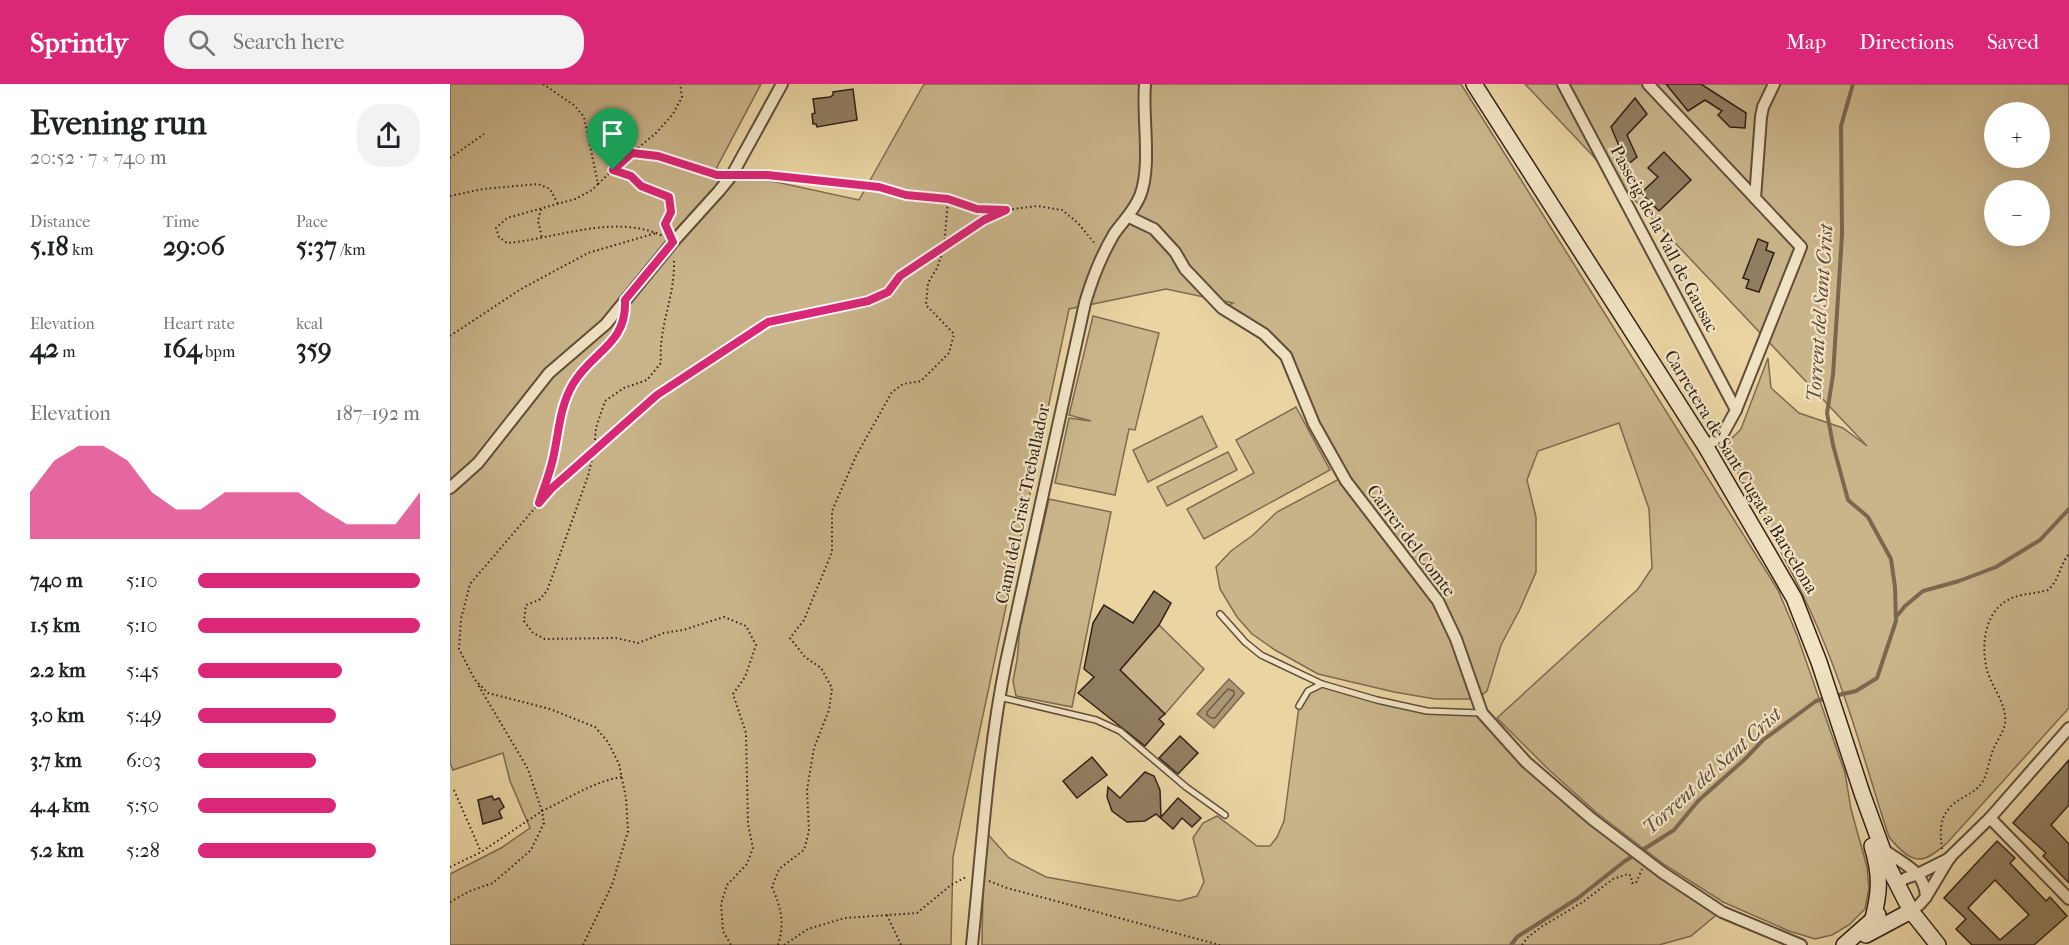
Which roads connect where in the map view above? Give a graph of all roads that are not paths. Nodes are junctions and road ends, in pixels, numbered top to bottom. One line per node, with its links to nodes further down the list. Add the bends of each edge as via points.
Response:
1 (782, 84): 11 (street, via 732,175 606,324 549,373 478,463)
2 (1145, 84): 8 (street, Camí del Crist Treballador, via 1145,179)
3 (1474, 84): 10 (main road, Carretera de Sant Cugat a Barcelona)
4 (1563, 84): 9 (street, Passeig de la Vall de Gausac)
5 (1648, 84): 7 (street)
6 (1773, 84): 7 (street, via 1761,117)
7 (1755, 198): 9 (street, via 1801,247)
8 (1129, 216): 14 (street, Camí del Crist Treballador, via 1094,273 1085,303); 16 (street, Carrer del Comte, via 1154,229 1222,308 1264,334 1286,356 1314,424 1346,481 1438,601)
9 (1736, 410): 10 (street, via 1724,432)
10 (1706, 447): 18 (main road, Carretera de Sant Cugat a Barcelona, via 1794,598)
11 (450, 488)
12 (1220, 614): 13 (lane, via 1261,655)
13 (1322, 684): 15 (lane, via 1308,691); 16 (lane, via 1427,711)
14 (999, 697): 19 (lane, via 1096,720 1120,731); 29 (street, Camí del Crist Treballador)
15 (1299, 706)
16 (1482, 713): 30 (street, Carrer del Comte, via 1526,762 1640,855 1722,912)
17 (2069, 728): 20 (street)
18 (1862, 794): 21 (main road, Carretera de Sant Cugat a Barcelona); 28 (main road, via 1879,878)
19 (1225, 815)
20 (1990, 818): 22 (street); 26 (street)
21 (1882, 848): 23 (street); 24 (main road, Carretera de Sant Cugat a Barcelona)
22 (1950, 858): 23 (street); 25 (street)
23 (1918, 874): 24 (street); 25 (street, via 1924,882)
24 (1896, 884): 27 (main road, Carretera de Sant Cugat a Barcelona); 28 (main road)
25 (1926, 897): 27 (street)
26 (2069, 898)
27 (1911, 911): 32 (main road); 33 (main road, Carretera de Sant Cugat a Barcelona)
28 (1872, 922): 31 (main road)
29 (972, 945)
30 (1801, 945)
31 (1844, 945)
32 (1849, 945)
33 (1938, 945)

